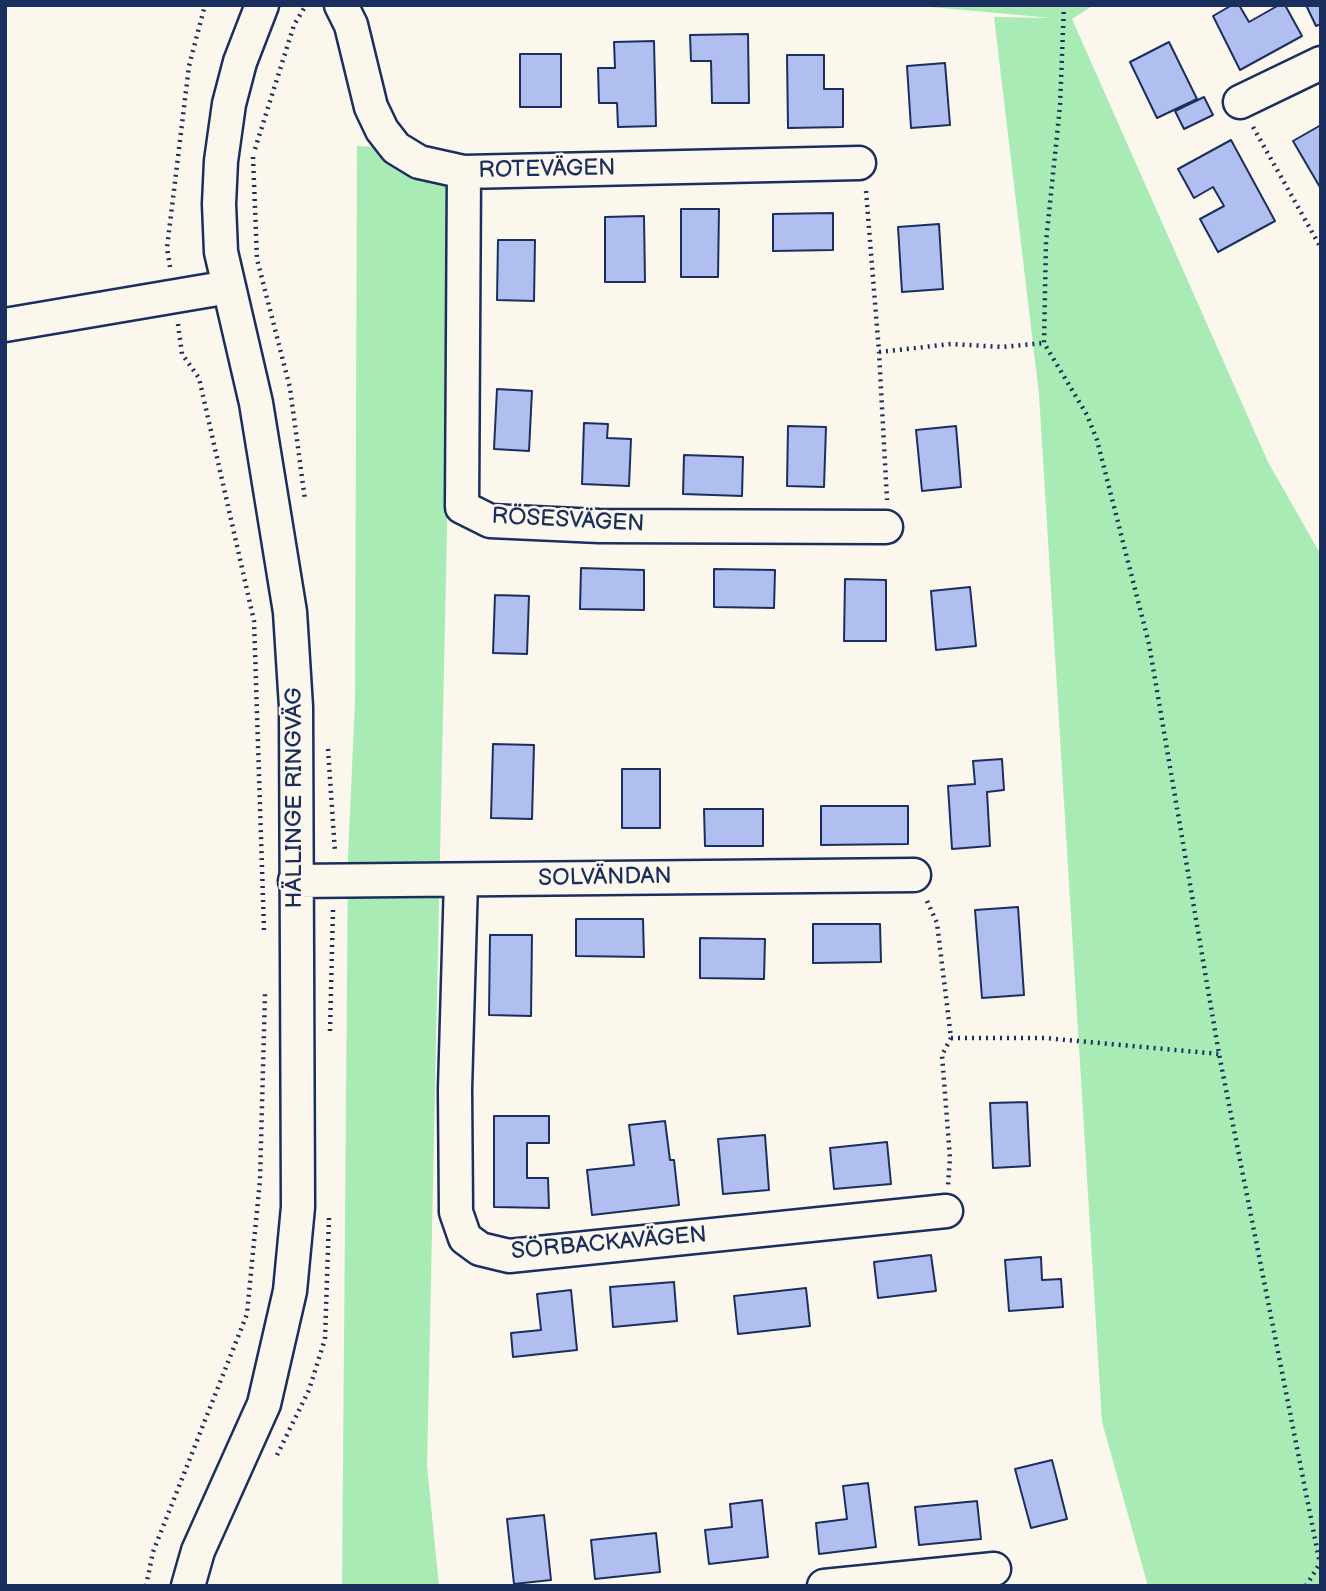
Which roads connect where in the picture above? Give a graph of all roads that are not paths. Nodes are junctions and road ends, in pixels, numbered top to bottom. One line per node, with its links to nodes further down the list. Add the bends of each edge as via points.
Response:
1 (262, 5): 7 (street, HÄLLINGE RINGVÄG, via 240,62 221,161 221,252)
2 (341, 5): 6 (street, ROTEVÄGEN, via 382,130 396,148 419,162)
3 (1321, 63): 4 (street)
4 (1240, 102)
5 (859, 163): 6 (street, ROTEVÄGEN)
6 (464, 172): 9 (street, RÖSESVÄGEN, via 462,507 490,522)
7 (229, 287): 8 (street); 12 (street, HÄLLINGE RINGVÄG, via 256,403 290,612 296,707)
8 (5, 325)
9 (886, 527)
10 (914, 875): 11 (street, SOLVÄNDAN)
11 (461, 880): 12 (street, SOLVÄNDAN); 13 (street, SÖRBACKAVÄGEN, via 456,1212 465,1238 480,1250 509,1256)
12 (295, 881): 15 (street, HÄLLINGE RINGVÄG, via 298,1207 290,1291 264,1404 198,1551)
13 (946, 1210)
14 (994, 1569): 16 (street)
15 (188, 1586)
16 (824, 1586)

